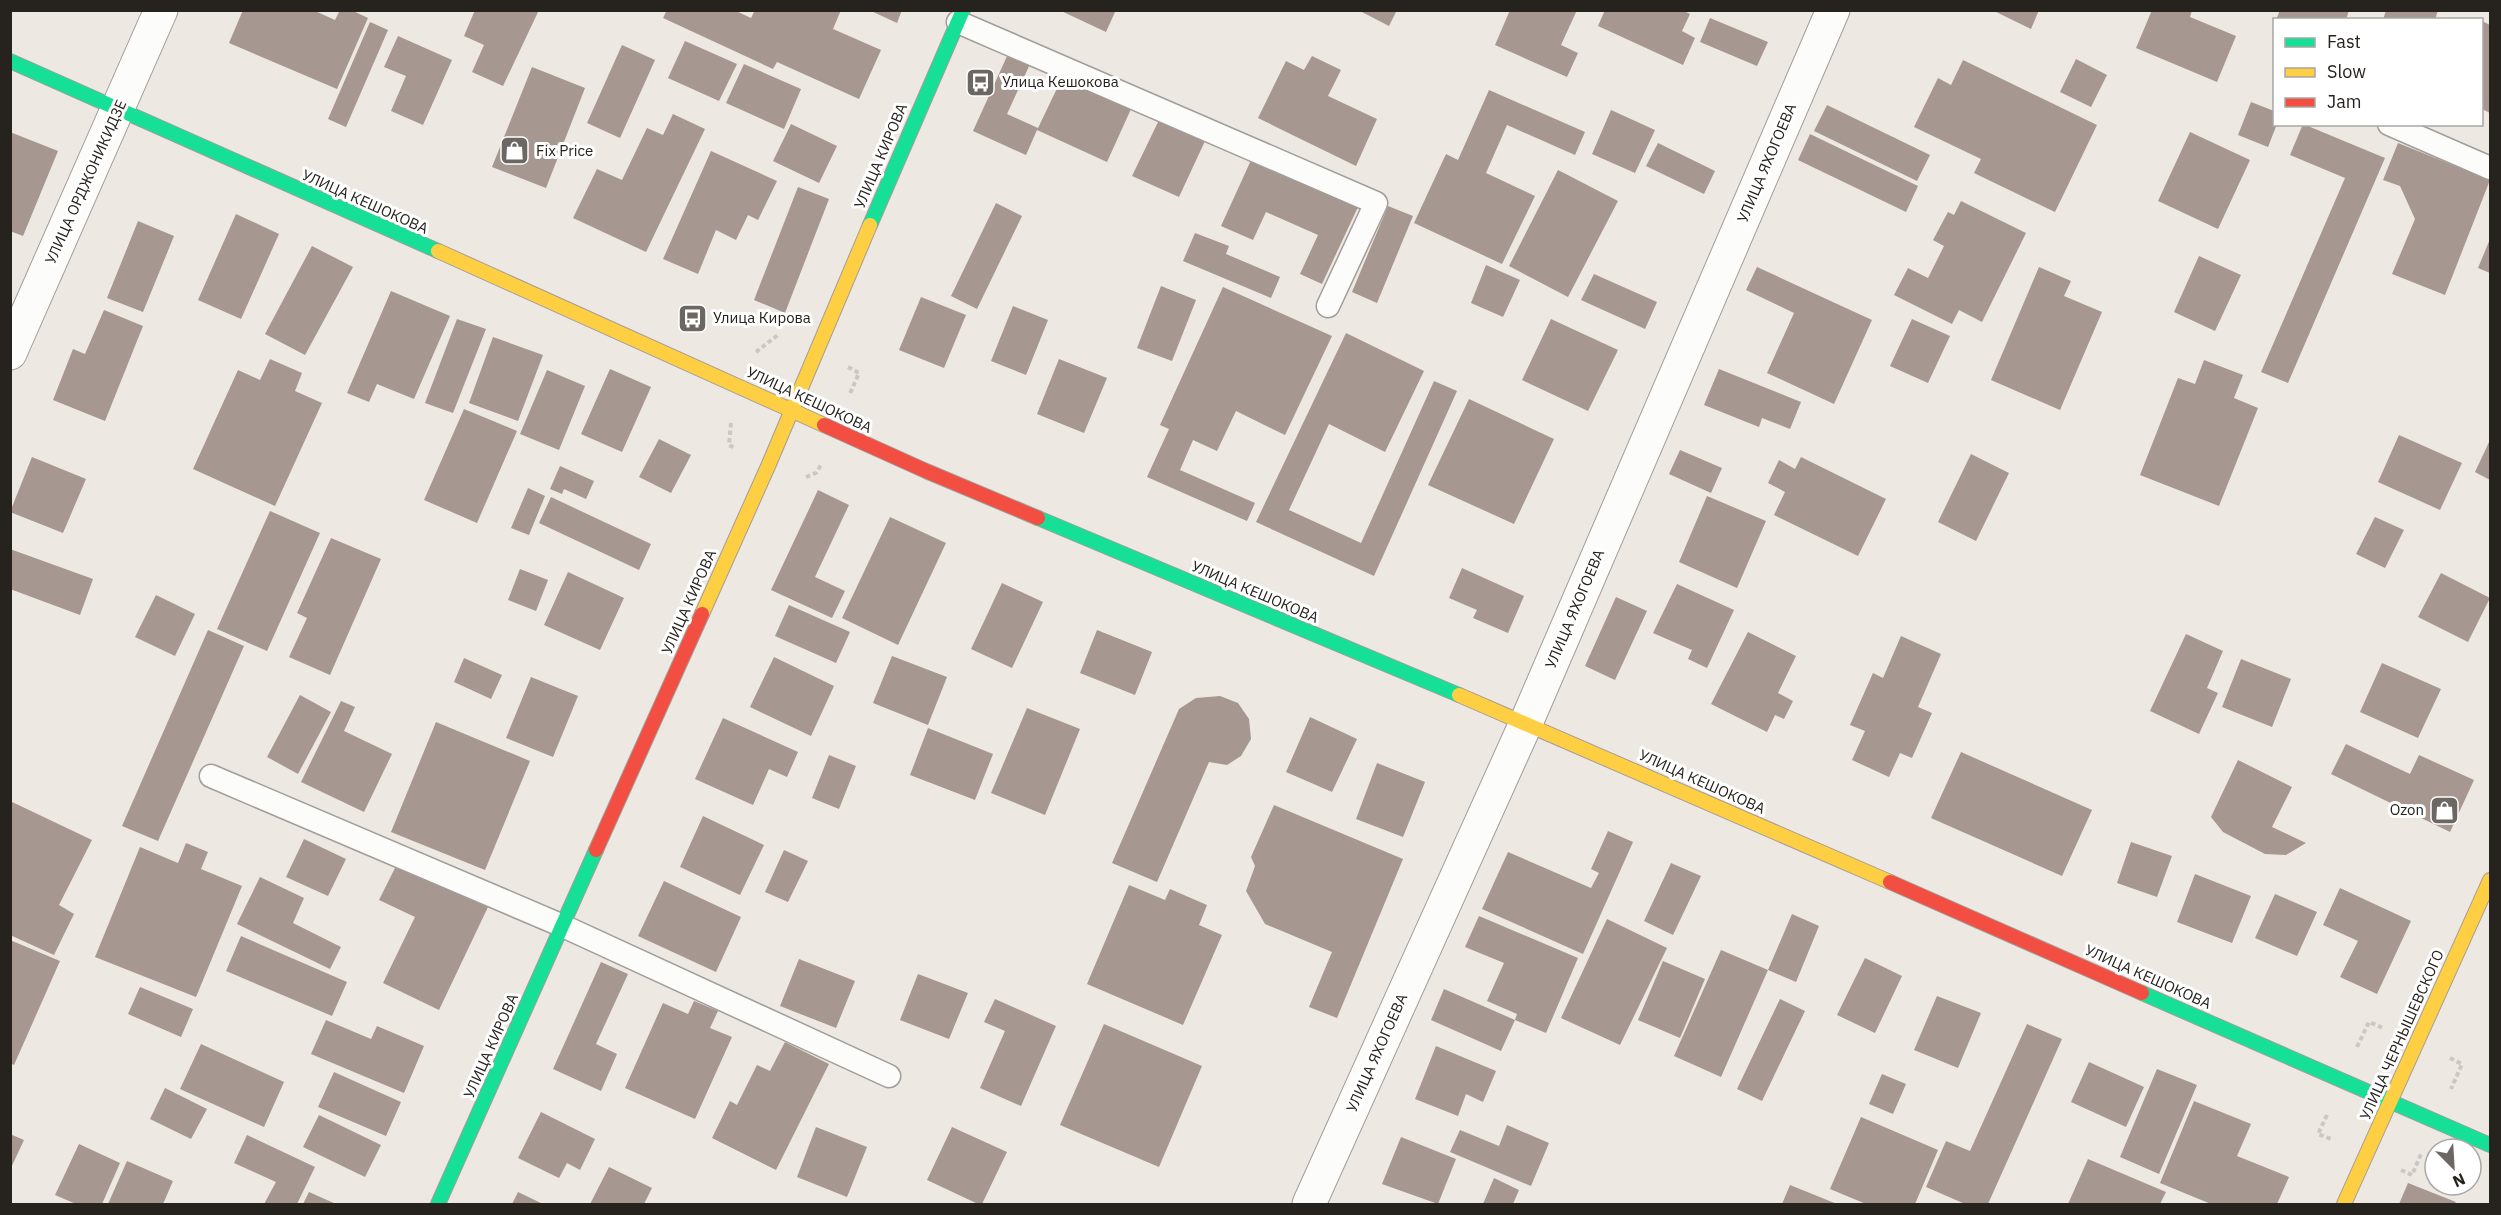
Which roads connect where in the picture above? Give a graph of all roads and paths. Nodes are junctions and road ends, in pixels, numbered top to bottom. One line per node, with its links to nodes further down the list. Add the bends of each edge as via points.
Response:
1 (161, 10): 5 (street, УЛИЦА ОРДЖОНИКИДЗЕ)
2 (1833, 10): 19 (street, УЛИЦА ЯХОГОЕВА)
3 (960, 16): 8 (lane, via 1376,203); 14 (street, УЛИЦА КИРОВА)
4 (10, 61): 5 (street, УЛИЦА КЕШОКОВА)
5 (117, 110): 10 (street, УЛИЦА ОРДЖОНИКИДЗЕ); 14 (street, УЛИЦА КЕШОКОВА)
6 (2394, 126): 7 (lane)
7 (2490, 168)
8 (1328, 306)
9 (779, 334): 11 (path)
10 (10, 353)
11 (753, 356)
12 (838, 362): 13 (path, via 859,373)
13 (848, 400)
14 (791, 411): 19 (street, УЛИЦА КЕШОКОВА); 22 (street, УЛИЦА КИРОВА)
15 (732, 417): 16 (path, via 729,445)
16 (739, 449)
17 (826, 457): 18 (path, via 816,473)
18 (800, 480)
19 (1526, 723): 28 (street, УЛИЦА КЕШОКОВА); 35 (street, УЛИЦА ЯХОГОЕВА)
20 (211, 776): 22 (lane)
21 (2490, 880): 28 (street, УЛИЦА ЧЕРНЫШЕВСКОГО)
22 (563, 926): 26 (lane); 34 (street, УЛИЦА КИРОВА)
23 (2389, 1031): 24 (path, via 2369,1022)
24 (2355, 1052)
25 (2443, 1055): 27 (path, via 2462,1064)
26 (889, 1076)
27 (2448, 1095)
28 (2391, 1101): 31 (street, УЛИЦА КЕШОКОВА); 36 (street, УЛИЦА ЧЕРНЫШЕВСКОГО)
29 (2331, 1106): 30 (path, via 2318,1134)
30 (2338, 1142)
31 (2490, 1145)
32 (2423, 1151): 33 (path, via 2412,1175)
33 (2398, 1169)
34 (438, 1204)
35 (1309, 1204)
36 (2344, 1204)

